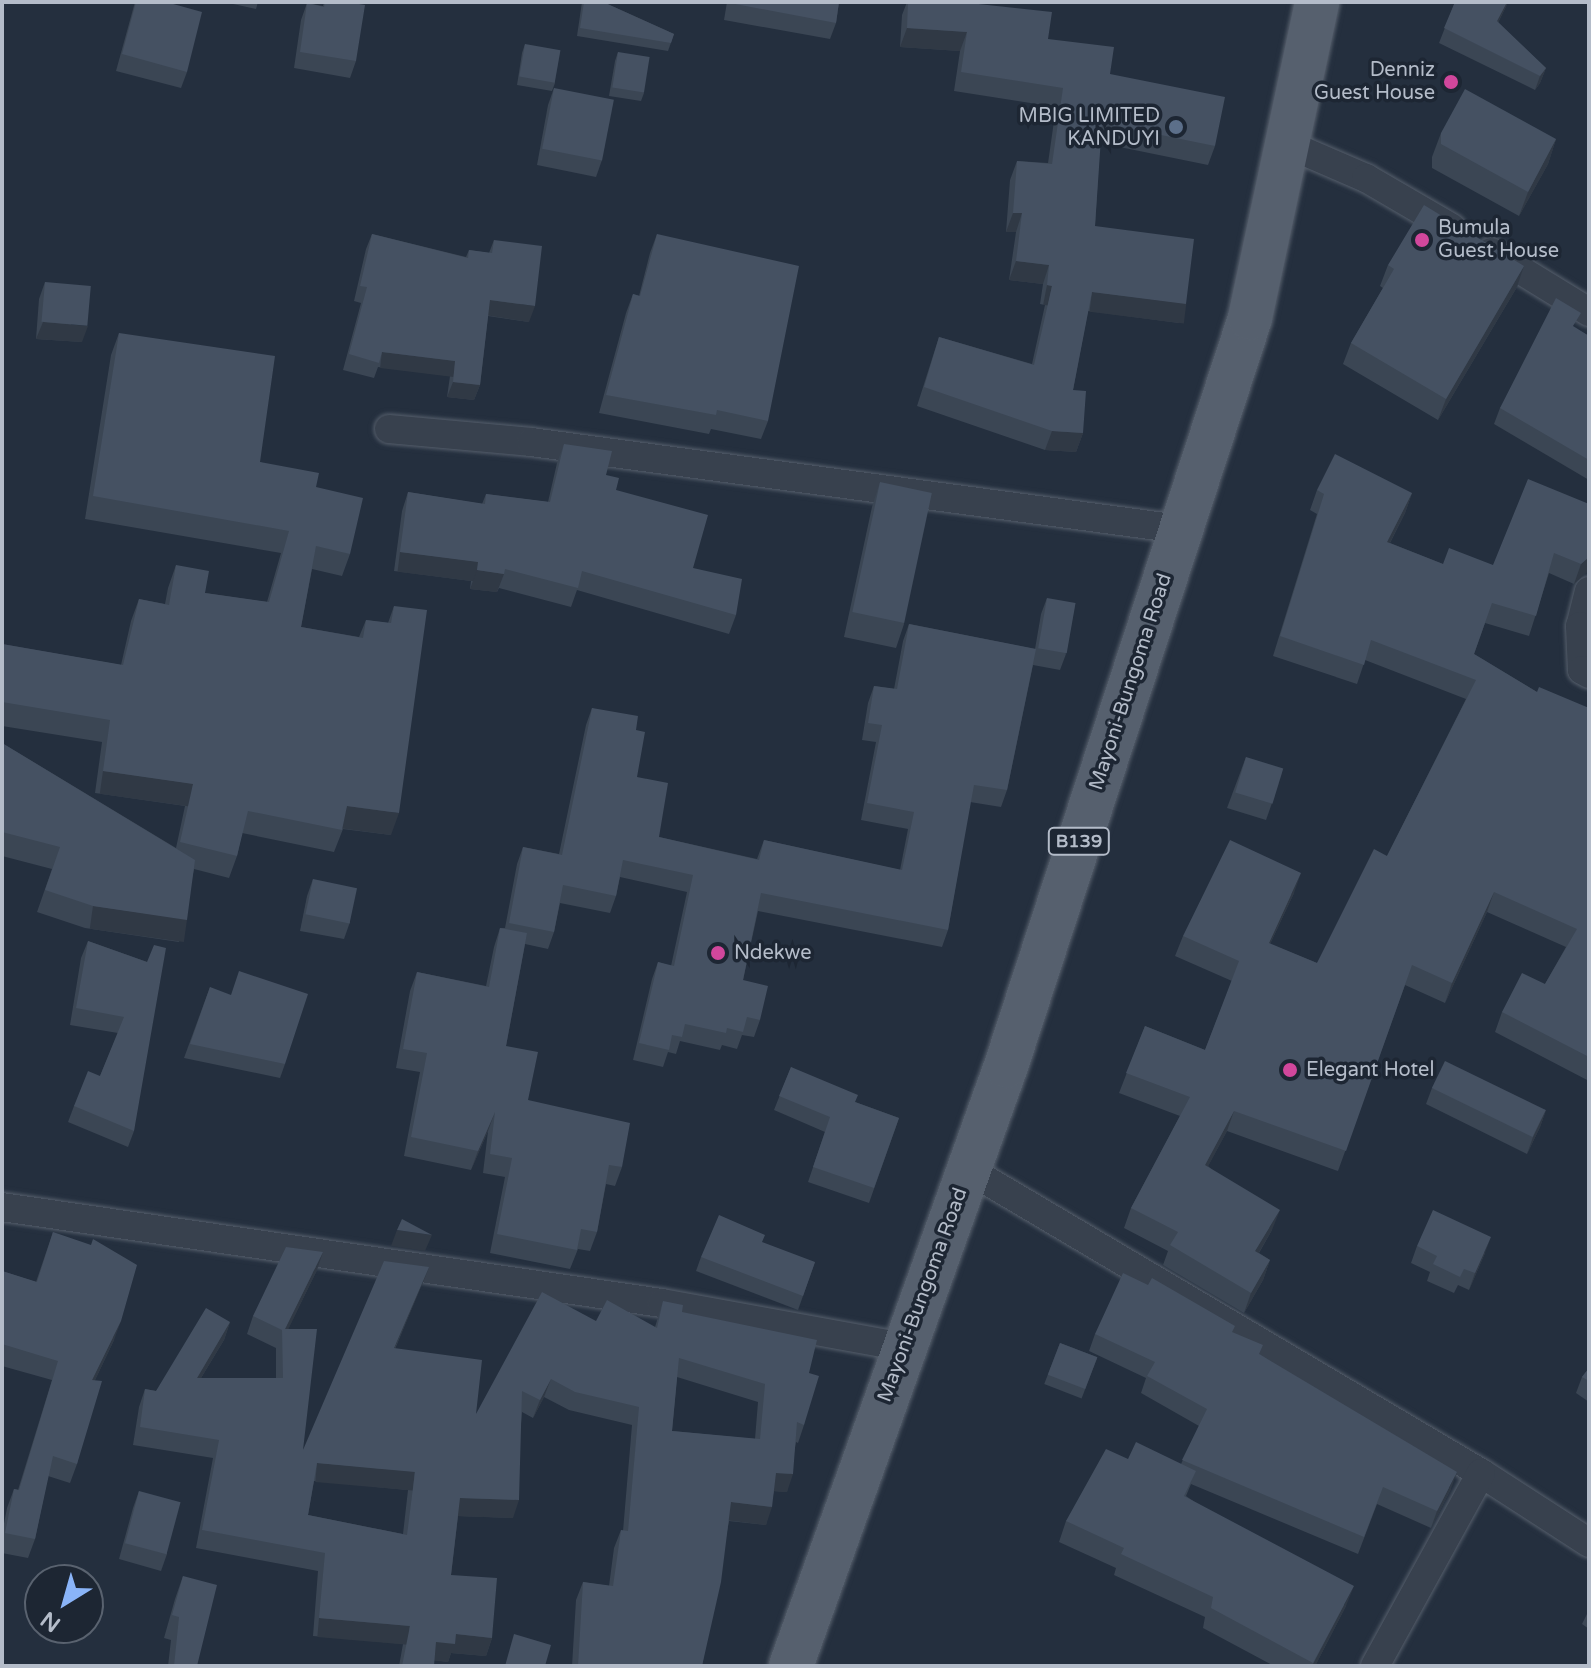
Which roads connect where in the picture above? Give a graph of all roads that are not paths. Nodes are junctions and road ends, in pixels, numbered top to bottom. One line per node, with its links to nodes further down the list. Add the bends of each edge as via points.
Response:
1 (1317, 2): 2 (main road, Mayoni-Bungoma Road / B139)
2 (1287, 144): 3 (street, via 1405,199); 5 (main road, Mayoni-Bungoma Road / B139, via 1250,318)
3 (1589, 312)
4 (389, 429): 5 (street, via 531,442)
5 (1180, 529): 8 (main road, Mayoni-Bungoma Road / B139)
6 (1589, 591): 7 (street, via 1580,626 1582,670)
7 (1589, 674)
8 (969, 1170): 10 (main road, Mayoni-Bungoma Road / B139); 11 (street)
9 (2, 1207): 10 (street, via 662,1303)
10 (904, 1347): 13 (main road, Mayoni-Bungoma Road / B139)
11 (1481, 1473): 12 (street); 14 (street)
12 (1589, 1543)
13 (791, 1666)
14 (1375, 1666)

